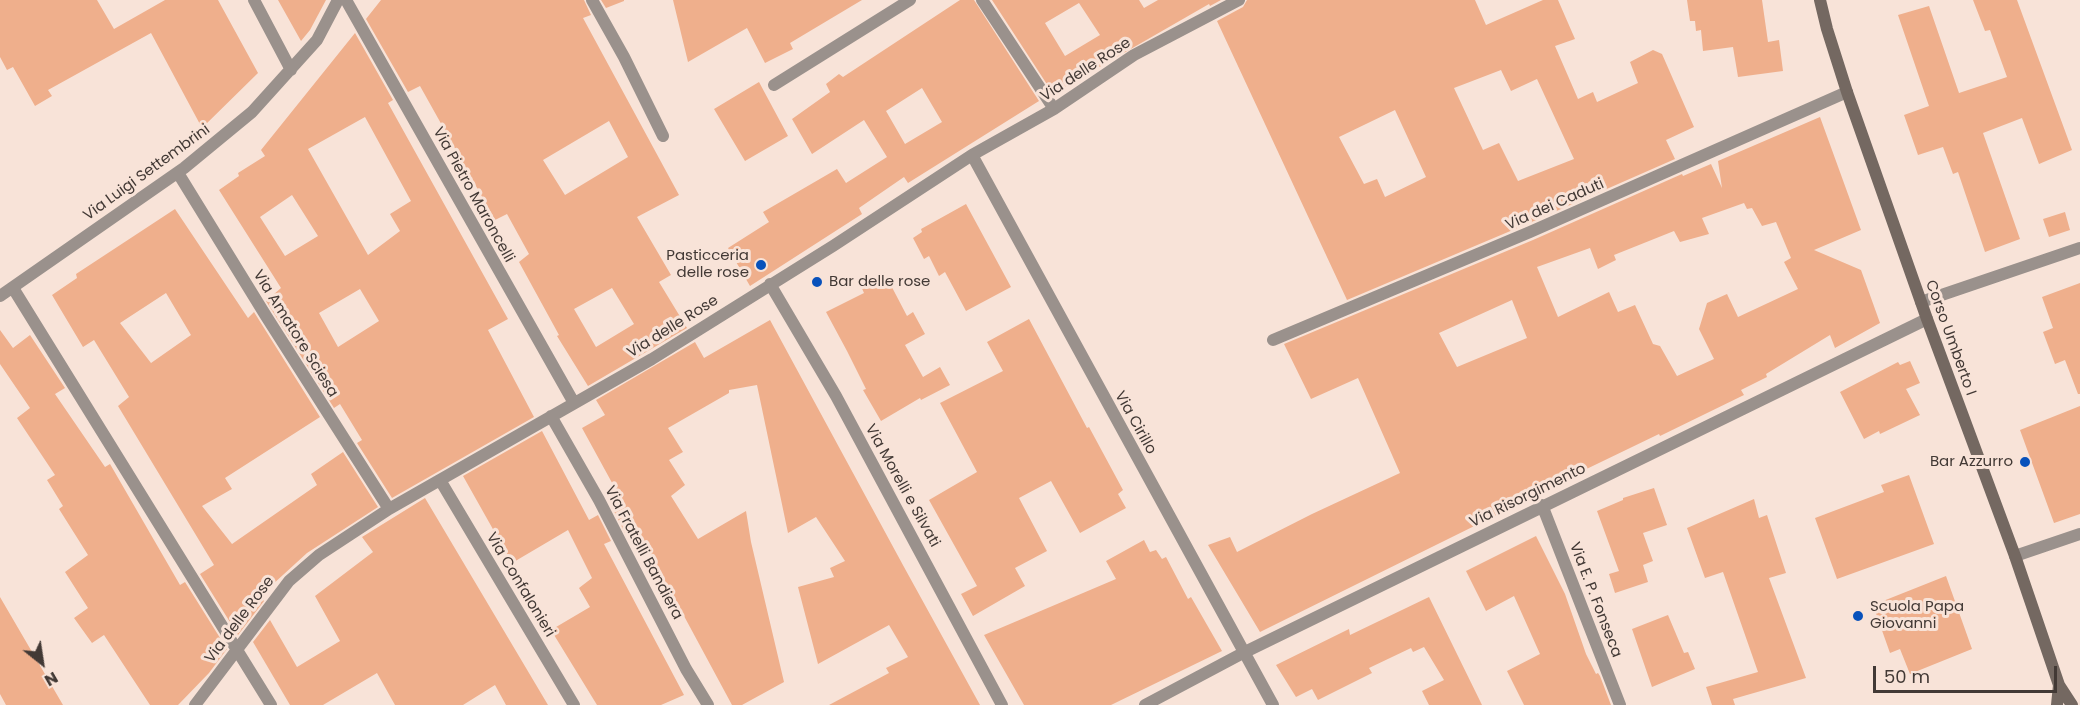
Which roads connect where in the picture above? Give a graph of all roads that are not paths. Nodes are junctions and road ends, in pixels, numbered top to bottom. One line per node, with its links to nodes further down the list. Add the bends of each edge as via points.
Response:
1 (254, 0): 9 (street)
2 (338, 0): 9 (street, Via Luigi Settembrini, via 317,40)
3 (346, 0): 23 (street, Via Pietro Maroncelli)
4 (592, 0): 13 (street)
5 (910, 0): 10 (street)
6 (982, 0): 12 (street)
7 (1239, 0): 12 (street, Via delle Rose, via 1134,56)
8 (1820, 0): 11 (main road, Corso Umberto I)
9 (291, 70): 15 (street, Via Luigi Settembrini, via 252,112)
10 (774, 85)
11 (1847, 92): 20 (main road, Corso Umberto I); 22 (street, Via dei Caduti)
12 (1054, 109): 14 (street, Via delle Rose)
13 (663, 136)
14 (972, 155): 17 (street, Via delle Rose); 31 (street, Via Cirillo)
15 (178, 172): 18 (street, Via Luigi Settembrini); 27 (street, Via Amatore Sciesa)
16 (2080, 248): 20 (street)
17 (770, 284): 23 (street, Via delle Rose); 37 (street, Via Morelli e Silvati, via 836,396)
18 (13, 288): 19 (street, Via Luigi Settembrini); 30 (street)
19 (0, 296)
20 (1921, 302): 21 (main road, Corso Umberto I)
21 (1927, 319): 26 (street, Via Risorgimento); 29 (main road, Corso Umberto I)
22 (1273, 340)
23 (574, 403): 24 (street, Via delle Rose)
24 (551, 416): 25 (street, Via delle Rose); 36 (street, Via Fratelli Bandiera)
25 (440, 480): 27 (street, Via delle Rose); 35 (street, Via Confalonieri)
26 (1542, 506): 31 (street, Via Risorgimento); 40 (street, Via E. P. Fonseca)
27 (389, 510): 30 (street, Via delle Rose, via 319,555 289,580)
28 (2080, 534): 29 (street)
29 (2015, 556): 32 (main road, Corso Umberto I)
30 (237, 651): 33 (street, Via delle Rose); 34 (street)
31 (1243, 653): 38 (street, Via Risorgimento); 39 (street, Via Cirillo)
32 (2059, 685): 41 (main road, Corso Umberto I); 42 (main road, Corso Umberto I)
33 (195, 705)
34 (271, 705)
35 (574, 705)
36 (708, 705)
37 (1002, 705)
38 (1144, 705)
39 (1273, 705)
40 (1620, 705)
41 (2057, 705)
42 (2072, 705)

